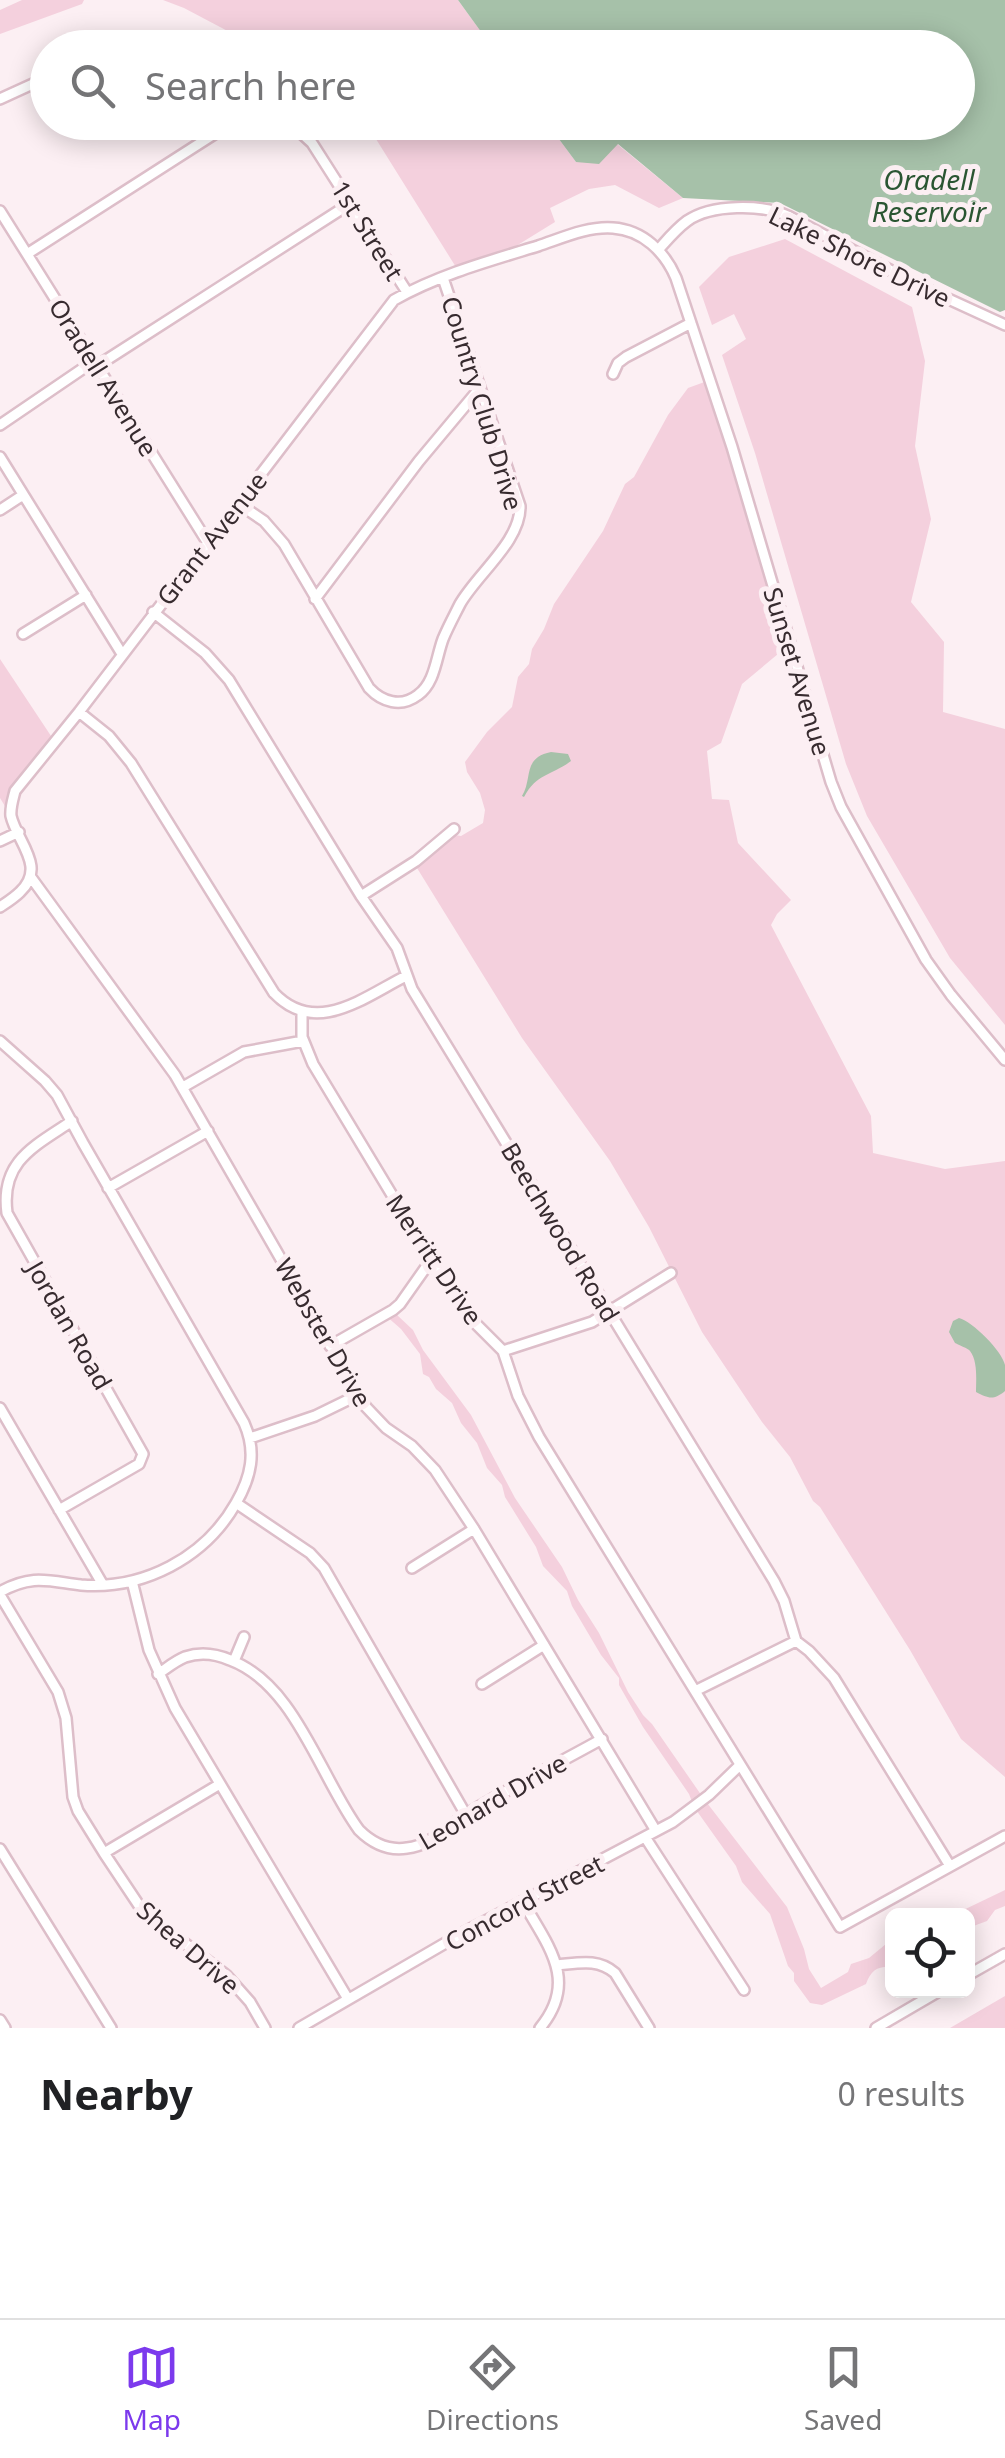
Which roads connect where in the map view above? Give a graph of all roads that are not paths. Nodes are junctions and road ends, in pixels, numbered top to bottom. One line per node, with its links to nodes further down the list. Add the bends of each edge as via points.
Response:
1 (30, 85): 2 (street)
2 (0, 99)
3 (205, 140): 8 (street)
4 (309, 140): 5 (street, 1st Street)
5 (351, 203): 10 (street, 1st Street); 13 (street)
6 (0, 211): 8 (street, Oradell Avenue)
7 (658, 250): 9 (street, Grant Avenue, via 634,234 600,228); 11 (street, Sunset Avenue, via 672,268); 12 (street, Lake Shore Drive, via 699,214 770,209)
8 (27, 254): 13 (street, Oradell Avenue)
9 (444, 278): 10 (street, Grant Avenue); 15 (street, Country Club Drive)
10 (408, 292): 19 (street, Grant Avenue, via 394,300)
11 (691, 324): 14 (street, via 626,357); 38 (street, Sunset Avenue, via 841,807 926,960)
12 (1005, 325)
13 (96, 364): 16 (street); 21 (street, Oradell Avenue)
14 (613, 374)
15 (480, 388): 23 (street); 23 (street, Country Club Drive, via 520,517 452,618 425,689 404,702 374,694)
16 (0, 425)
17 (0, 457): 18 (street)
18 (24, 495): 20 (street); 22 (street)
19 (239, 504): 21 (street, Grant Avenue); 23 (street, Country Club Drive, via 274,532)
20 (0, 510)
21 (208, 543): 24 (street, Grant Avenue)
22 (86, 595): 25 (street); 26 (street)
23 (315, 599)
24 (153, 612): 26 (street, Grant Avenue); 32 (street, Beechwood Road, via 229,680)
25 (23, 634)
26 (122, 654): 27 (street, Grant Avenue)
27 (79, 712): 29 (street, Grant Avenue, via 16,792 12,816); 35 (street, via 131,763 274,993)
28 (454, 829): 32 (street)
29 (18, 832): 30 (street); 31 (street, Grant Avenue, via 30,855)
30 (0, 841)
31 (30, 876): 33 (street); 39 (street, Webster Drive)
32 (360, 896): 34 (street, Beechwood Road, via 397,948)
33 (0, 908)
34 (406, 976): 35 (street, via 336,1012); 45 (street, Beechwood Road)
35 (302, 1010): 36 (street, Merritt Drive)
36 (303, 1041): 39 (street, via 244,1052); 43 (street, Merritt Drive)
37 (0, 1042): 40 (street, via 45,1081)
38 (1005, 1060)
39 (183, 1087): 41 (street, Webster Drive)
40 (72, 1121): 42 (street); 52 (street, Jordan Road, via 16,1163 7,1183 7,1214 143,1454 139,1464)
41 (208, 1131): 42 (street); 46 (street, Webster Drive)
42 (108, 1188): 50 (street)
43 (431, 1260): 46 (street, via 396,1308); 47 (street, Merritt Drive)
44 (671, 1273): 45 (street)
45 (610, 1312): 47 (street); 59 (street, Beechwood Road, via 774,1581)
46 (330, 1346): 48 (street, Webster Drive)
47 (504, 1351): 64 (street, Merritt Drive, via 539,1437)
48 (358, 1395): 50 (street); 53 (street, Webster Drive, via 424,1458)
49 (0, 1408): 52 (street)
50 (250, 1438): 51 (street, via 250,1472)
51 (236, 1502): 55 (street, via 196,1550); 68 (street, via 324,1568)
52 (59, 1510): 56 (street)
53 (474, 1529): 54 (street); 60 (street, Webster Drive)
54 (412, 1568)
55 (132, 1581): 56 (street); 62 (street)
56 (103, 1585): 57 (street, via 35,1579)
57 (0, 1593): 73 (street, Shea Drive, via 58,1692 73,1797)
58 (244, 1637): 61 (street)
59 (796, 1640): 64 (street); 74 (street, Beechwood Road, via 834,1678)
60 (544, 1644): 63 (street); 65 (street, Webster Drive)
61 (234, 1661): 62 (street, via 198,1654); 68 (street, Leonard Drive, via 276,1692 353,1822 375,1843 416,1846)
62 (158, 1674): 67 (street)
63 (482, 1684)
64 (694, 1691): 66 (street, Merritt Drive)
65 (602, 1739): 68 (street, Leonard Drive); 69 (street, Webster Drive)
66 (740, 1765): 69 (street, Concord Street); 74 (street, Merritt Drive, via 840,1927)
67 (220, 1784): 73 (street); 83 (street)
68 (466, 1815)
69 (656, 1831): 71 (street, Concord Street)
70 (1005, 1836): 74 (street)
71 (645, 1837): 77 (street, Concord Street); 81 (street)
72 (0, 1850): 75 (street)
73 (104, 1853): 87 (street, Shea Drive, via 140,1907 226,1975)
74 (950, 1866)
75 (12, 1868): 76 (street); 86 (street)
76 (0, 1875)
77 (523, 1902): 79 (street); 83 (street, Concord Street)
78 (1005, 1954): 80 (street)
79 (557, 1965): 89 (street, via 558,1997); 90 (street, via 596,1962 609,1968)
80 (975, 1971)
81 (744, 1990)
82 (927, 1998): 91 (street)
83 (348, 1999): 88 (street, Concord Street)
84 (0, 2020): 85 (street)
85 (5, 2028)
86 (111, 2028)
87 (265, 2028)
88 (299, 2028)
89 (540, 2028)
90 (650, 2028)
91 (876, 2028)

